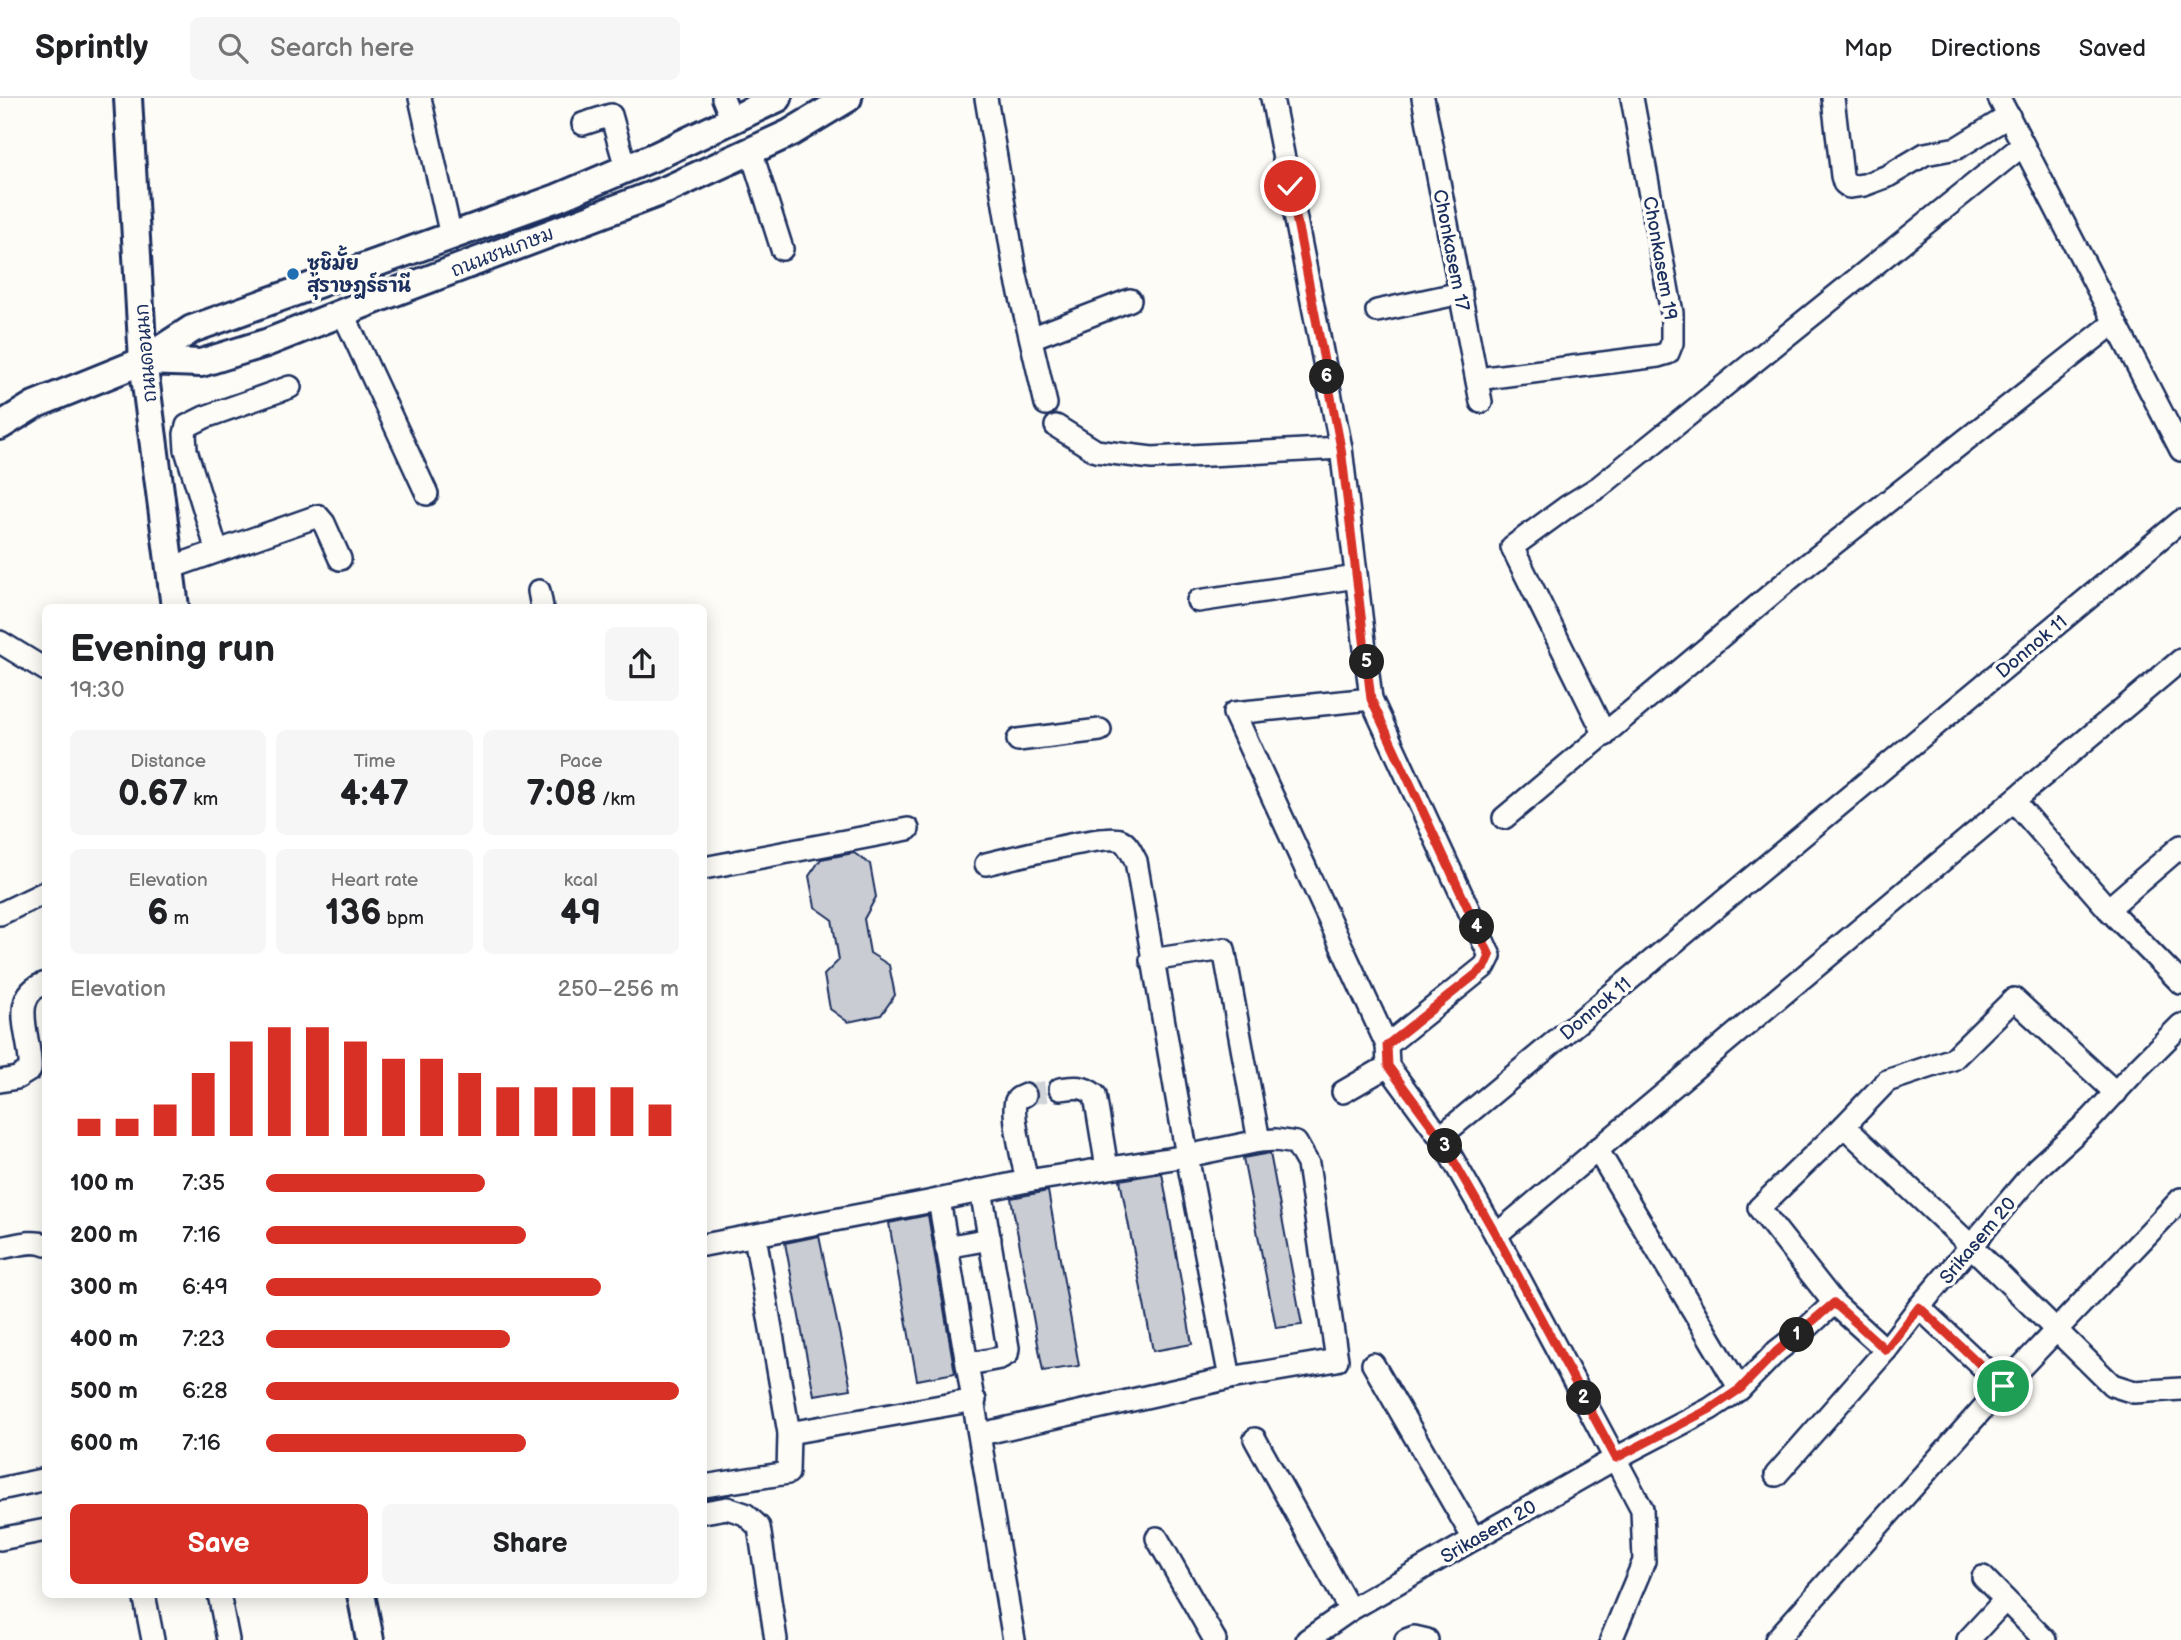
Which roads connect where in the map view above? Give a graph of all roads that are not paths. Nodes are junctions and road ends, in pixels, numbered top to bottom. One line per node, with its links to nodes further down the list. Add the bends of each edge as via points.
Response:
1 (128, 98): 24 (main road, ถนนดอนนก)
2 (420, 98): 16 (street)
3 (778, 98): 11 (main road, ถนนชนเกษม)
4 (848, 98): 14 (main road, ถนนชนเกษม)
5 (986, 98): 23 (street)
6 (1272, 98): 31 (street)
7 (1423, 98): 18 (street, Chonkasem 17)
8 (1632, 98): 25 (street, Chonkasem 19, via 1672,313 1668,353)
9 (1833, 98): 10 (street, via 1842,176 1849,187 1888,176 1925,154 1957,148)
10 (2004, 107): 13 (street)
11 (727, 109): 15 (main road, ถนนชนเกษม)
12 (583, 124): 15 (street, via 611,115)
13 (2023, 145): 22 (street); 46 (street, via 1599,487 1512,547)
14 (751, 151): 17 (street); 21 (main road, ถนนชนเกษม, via 668,189)
15 (626, 168): 16 (main road, ถนนชนเกษม)
16 (451, 236): 24 (main road, ถนนชนเกษม, via 192,329)
17 (782, 249)
18 (1461, 293): 20 (street); 25 (street, Chonkasem 17)
19 (1130, 300): 23 (street)
20 (1377, 311)
21 (343, 313): 24 (main road, ถนนชนเกษม, via 201,363); 33 (street)
22 (2114, 323): 32 (street); 46 (street, via 1793,576)
23 (1031, 338): 28 (street)
24 (143, 361): 29 (main road, ถนนชนเกษม, via 34,405); 37 (main road, ถนนดอนนก)
25 (1477, 379): 27 (street, Chonkasem 17)
26 (290, 387): 35 (street, via 187,426 186,450)
27 (1481, 402)
28 (1046, 404)
29 (0, 426)
30 (1056, 426): 31 (street, via 1096,451 1153,458)
31 (1341, 448): 38 (street)
32 (2181, 450)
33 (427, 494)
34 (2181, 521): 68 (street, Donnok 11)
35 (217, 551): 36 (street, via 318,516); 37 (street)
36 (340, 559)
37 (170, 568): 40 (main road, ถนนดอนนก)
38 (1356, 577): 39 (street); 44 (street)
39 (1198, 601)
40 (175, 604)
41 (0, 642): 43 (street)
42 (2181, 660): 48 (street)
43 (42, 668)
44 (1371, 699): 61 (street, via 1490,956 1485,967); 61 (street, via 1234,712)
45 (1101, 730): 47 (street)
46 (1605, 735): 49 (street)
47 (1018, 740)
48 (2014, 801): 55 (street); 70 (street)
49 (1504, 817)
50 (908, 829): 53 (street)
51 (2181, 846): 55 (street)
52 (986, 864): 57 (street, via 1118,839 1136,861)
53 (707, 867)
54 (42, 894): 56 (street)
55 (2108, 909): 58 (street)
56 (0, 914)
57 (1152, 960): 69 (street, via 1224,949); 71 (street)
58 (2181, 984)
59 (42, 985): 62 (street, via 29,992 24,1003 30,1070)
60 (2181, 1026): 65 (street, Srikasem 20)
61 (1387, 1055): 64 (street); 68 (street)
62 (0, 1081)
63 (1060, 1089): 72 (street, via 1077,1086 1095,1094)
64 (1343, 1092)
65 (2116, 1093): 67 (street, via 2014,999 1953,1059 1887,1081); 83 (street, Srikasem 20, via 2038,1168)
66 (1025, 1095): 73 (street, via 1015,1103)
67 (1844, 1126): 83 (street); 85 (street, via 1759,1208)
68 (1440, 1137): 77 (street)
69 (1259, 1141): 71 (street); 91 (street, via 1296,1143 1308,1164 1336,1360)
70 (1597, 1149): 77 (street); 93 (street)
71 (1187, 1156): 72 (street); 91 (street)
72 (1107, 1168): 73 (street)
73 (1027, 1181): 74 (street)
74 (981, 1190): 76 (street); 79 (street)
75 (2181, 1199): 87 (street)
76 (939, 1200): 78 (street); 82 (street)
77 (1496, 1235): 99 (street)
78 (755, 1236): 81 (street); 96 (street)
79 (990, 1239): 82 (street); 89 (street, via 1007,1354)
80 (42, 1243): 84 (street)
81 (707, 1244)
82 (946, 1247): 89 (street)
83 (1972, 1247): 86 (street, Srikasem 20); 87 (street)
84 (0, 1248)
85 (1834, 1303): 88 (street); 93 (street, Srikasem 20)
86 (1919, 1307): 88 (street, Srikasem 20); 92 (street)
87 (2056, 1331): 92 (street); 94 (street, via 2112,1385 2134,1392)
88 (1886, 1350): 100 (street, Srikasem 20)
89 (969, 1364): 95 (street)
90 (1373, 1364): 108 (street)
91 (1230, 1378): 97 (street)
92 (2003, 1386): 125 (street)
93 (1740, 1389): 99 (street, Srikasem 20)
94 (2181, 1389)
95 (975, 1401): 96 (street); 97 (street)
96 (789, 1433): 102 (street, via 788,1473)
97 (981, 1434): 119 (street)
98 (1255, 1438): 114 (street)
99 (1616, 1458): 108 (street, Srikasem 20); 124 (street, via 1642,1509 1644,1561)
100 (1776, 1475)
101 (42, 1480): 103 (street)
102 (707, 1486)
103 (0, 1489)
104 (707, 1511): 118 (street, via 727,1508 745,1514 759,1527)
105 (42, 1531): 107 (street)
106 (1157, 1538): 120 (street)
107 (0, 1539)
108 (1474, 1539): 114 (street, Srikasem 20)
109 (1983, 1577): 113 (street)
110 (145, 1598): 115 (street)
111 (220, 1598): 116 (street)
112 (362, 1598): 117 (main road)
113 (2005, 1600): 126 (street); 127 (street)
114 (1350, 1610): 121 (street, Srikasem 20)
115 (153, 1640)
116 (228, 1640)
117 (370, 1640)
118 (776, 1640)
119 (1014, 1640)
120 (1214, 1640)
121 (1307, 1640)
122 (1406, 1640): 123 (street)
123 (1427, 1640)
124 (1611, 1640)
125 (1776, 1640)
126 (1968, 1640)
127 (2045, 1640)

